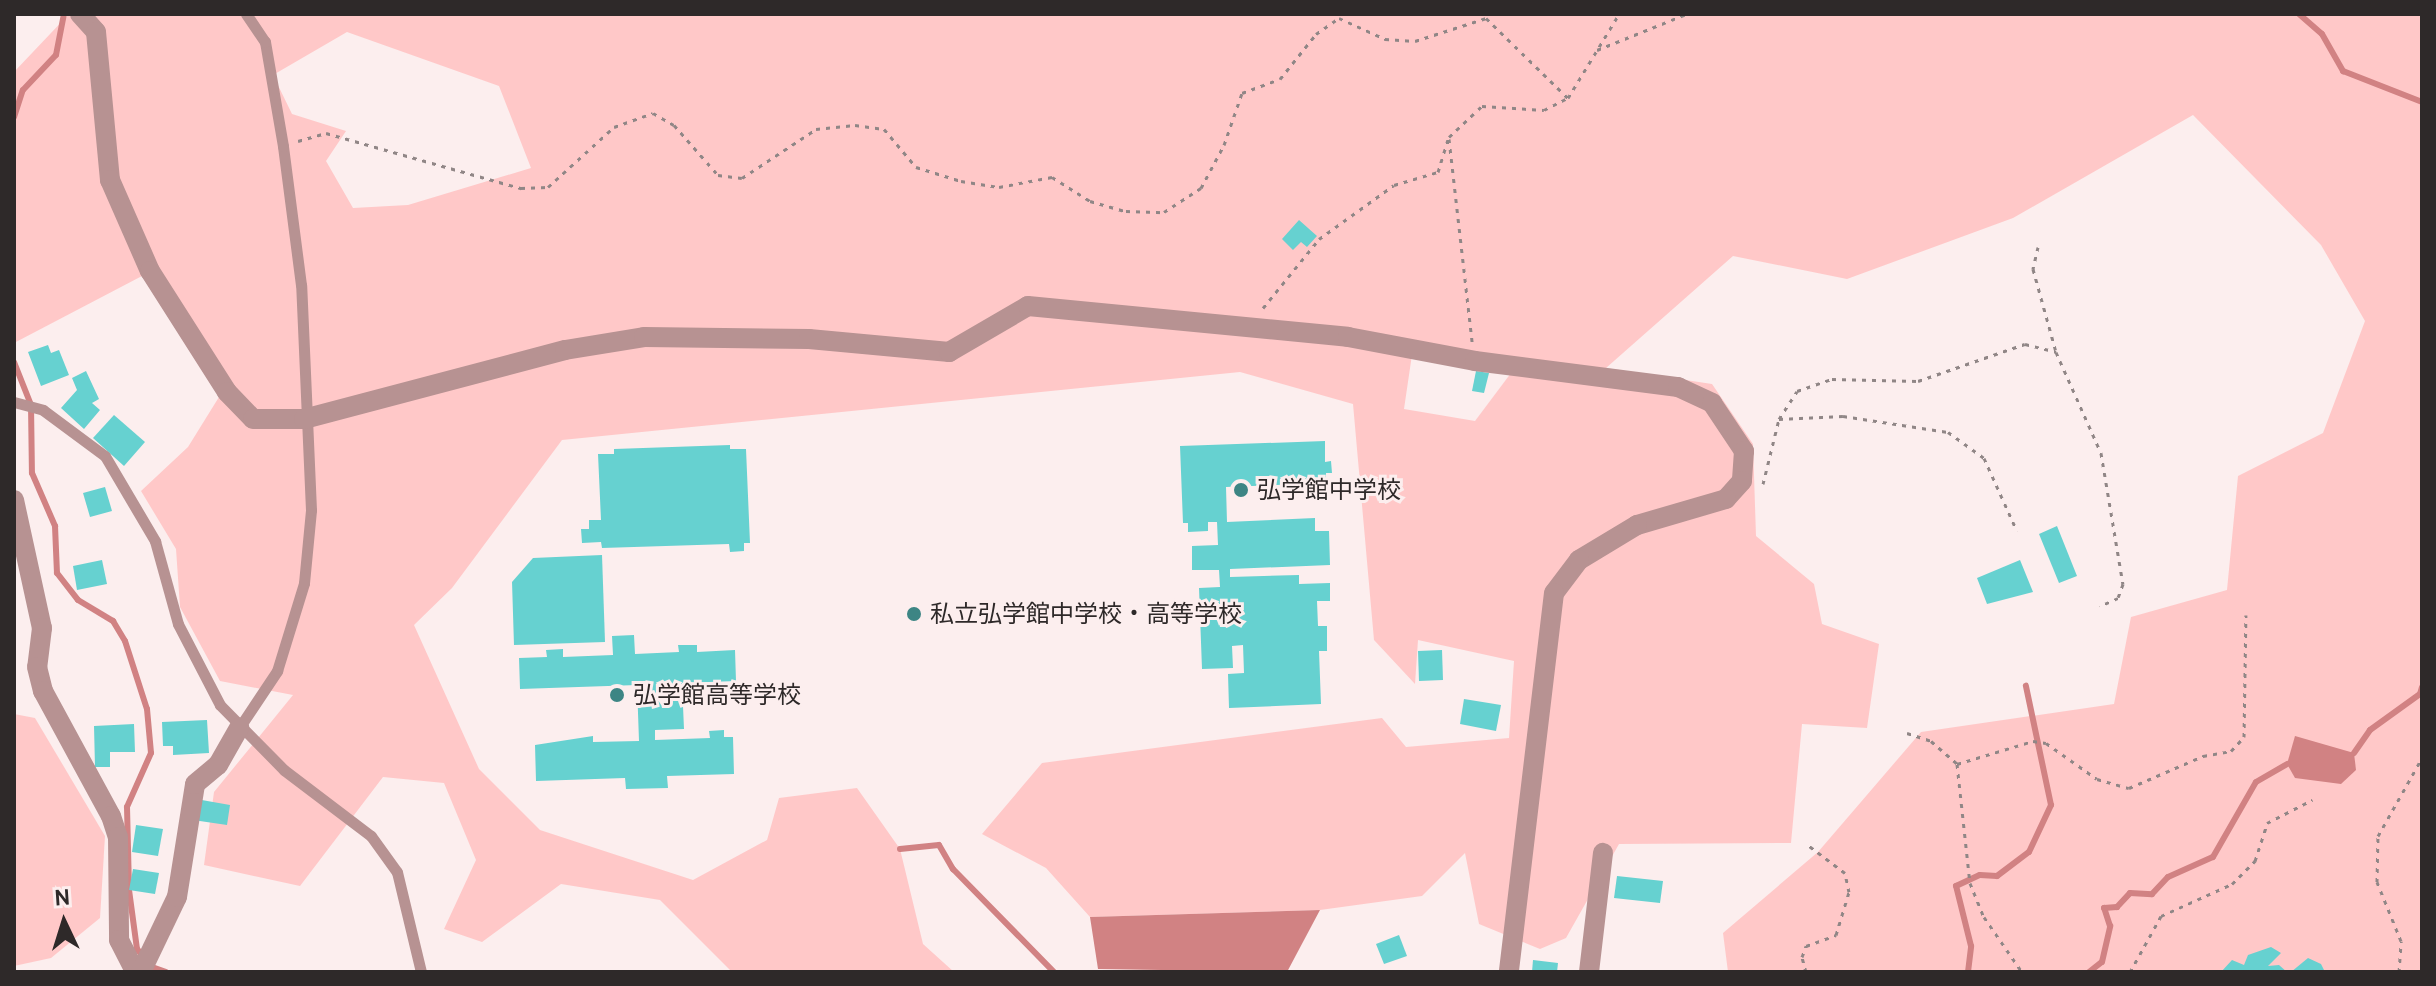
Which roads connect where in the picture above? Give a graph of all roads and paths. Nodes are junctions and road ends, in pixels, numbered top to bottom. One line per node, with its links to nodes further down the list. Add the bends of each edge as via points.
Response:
1 (80, 14): 14 (street, via 96,32 110,180 150,271 227,392 253,419)
2 (246, 14): 8 (lane, via 265,42)
3 (1619, 14): 5 (path)
4 (1686, 14): 5 (path)
5 (1597, 50): 6 (path)
6 (1568, 98): 7 (path, via 1544,110 1482,106); 8 (path, via 1486,18 1415,41 1385,39 1339,18 1316,34 1280,79 1242,93 1224,145 1201,188 1164,212 1126,211 1090,201 1052,177 999,187 961,181 916,167 884,129 855,125 816,129 742,178 718,175 674,125 653,113 614,127 548,187 521,188 326,133)
7 (1449, 137): 10 (path, via 1438,172 1394,185 1319,239); 12 (path)
8 (283, 146): 14 (lane, via 301,285)
9 (2038, 247): 11 (path, via 2033,269)
10 (1252, 325): 12 (street); 14 (street, via 1028,306 949,352 809,339 644,337 565,350)
11 (2056, 352): 15 (path, via 2025,344 1918,381 1832,379 1797,391); 19 (path, via 2101,453 2123,584 2118,598)
12 (1475, 361): 30 (street, via 1678,387 1712,403 1744,451 1742,481 1726,499 1637,525 1579,560 1554,593)
13 (15, 402): 21 (lane, via 43,410 105,456 155,541 178,624 220,705)
14 (304, 419): 21 (lane, via 311,510 304,583 277,671)
15 (1779, 419): 16 (path); 18 (path, via 1843,416 1948,432 1984,458)
16 (1762, 488)
17 (14, 500): 28 (street, via 42,628 37,667 43,691 111,816 118,837 119,940)
18 (2017, 531)
19 (2100, 606)
20 (2246, 615): 24 (path, via 2244,737 2231,751 2203,756 2129,788 2097,779 2046,743 2033,741 1968,756)
21 (239, 728): 28 (street, via 218,765 195,784 177,897); 29 (lane, via 284,770 371,836 397,872)
22 (1907, 733): 24 (path, via 1931,741)
23 (2422, 758): 35 (path, via 2378,836 2377,882 2401,941)
24 (1957, 764): 33 (path, via 1970,883 1984,917)
25 (2312, 800): 34 (path, via 2267,823 2255,861 2232,884 2161,916)
26 (1808, 845): 32 (path, via 1845,873 1849,892 1836,935 1806,946)
27 (1603, 853): 31 (street)
28 (140, 971)
29 (421, 972)
30 (1509, 972)
31 (1589, 972)
32 (1806, 972)
33 (2022, 972)
34 (2130, 972)
35 (2399, 972)

